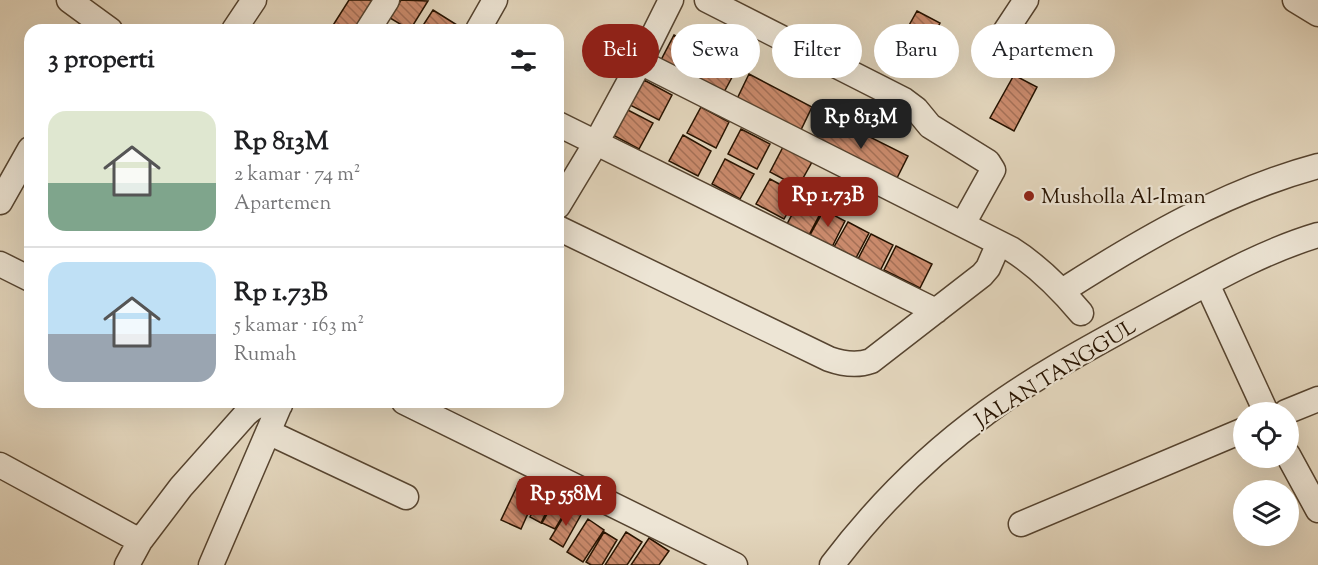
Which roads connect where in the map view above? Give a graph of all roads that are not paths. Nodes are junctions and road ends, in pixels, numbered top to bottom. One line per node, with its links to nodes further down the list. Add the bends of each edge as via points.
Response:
1 (69, 0): 10 (street)
2 (254, 0): 11 (street)
3 (387, 0): 12 (street)
4 (495, 0): 13 (street)
5 (671, 0): 14 (street)
6 (707, 0): 24 (street, via 904,100 930,126 988,162 993,170)
7 (1295, 0): 9 (street)
8 (1020, 2): 15 (street)
9 (1318, 14)
10 (98, 24)
11 (238, 24)
12 (372, 24)
13 (481, 24)
14 (659, 24)
15 (1007, 24)
16 (659, 72): 24 (street)
17 (631, 78): 19 (street)
18 (564, 127): 19 (street)
19 (596, 143): 22 (street); 32 (street)
20 (24, 160): 23 (street)
21 (1318, 165): 31 (street, via 1183,219)
22 (564, 196)
23 (0, 202)
24 (963, 224): 27 (street)
25 (564, 231): 32 (street, via 842,363 871,361)
26 (1318, 235): 30 (street, JALAN TANGGUL, via 1232,269)
27 (1013, 251): 31 (street); 32 (street)
28 (0, 264): 29 (street)
29 (24, 276)
30 (1207, 284): 35 (street); 51 (street, JALAN TANGGUL, via 1021,389 971,424 900,486)
31 (1062, 291): 33 (street)
32 (936, 311)
33 (1081, 313)
34 (1318, 399): 36 (street)
35 (1261, 402)
36 (1299, 407)
37 (251, 408): 47 (street, via 181,487)
38 (278, 408): 40 (street)
39 (416, 408): 50 (street)
40 (268, 432): 44 (street); 49 (street)
41 (1233, 434): 46 (street)
42 (0, 465): 47 (street)
43 (1295, 468): 45 (street)
44 (406, 497)
45 (1318, 510)
46 (1021, 524)
47 (140, 542): 48 (street)
48 (127, 565)
49 (211, 565)
50 (735, 565)
51 (832, 565)

